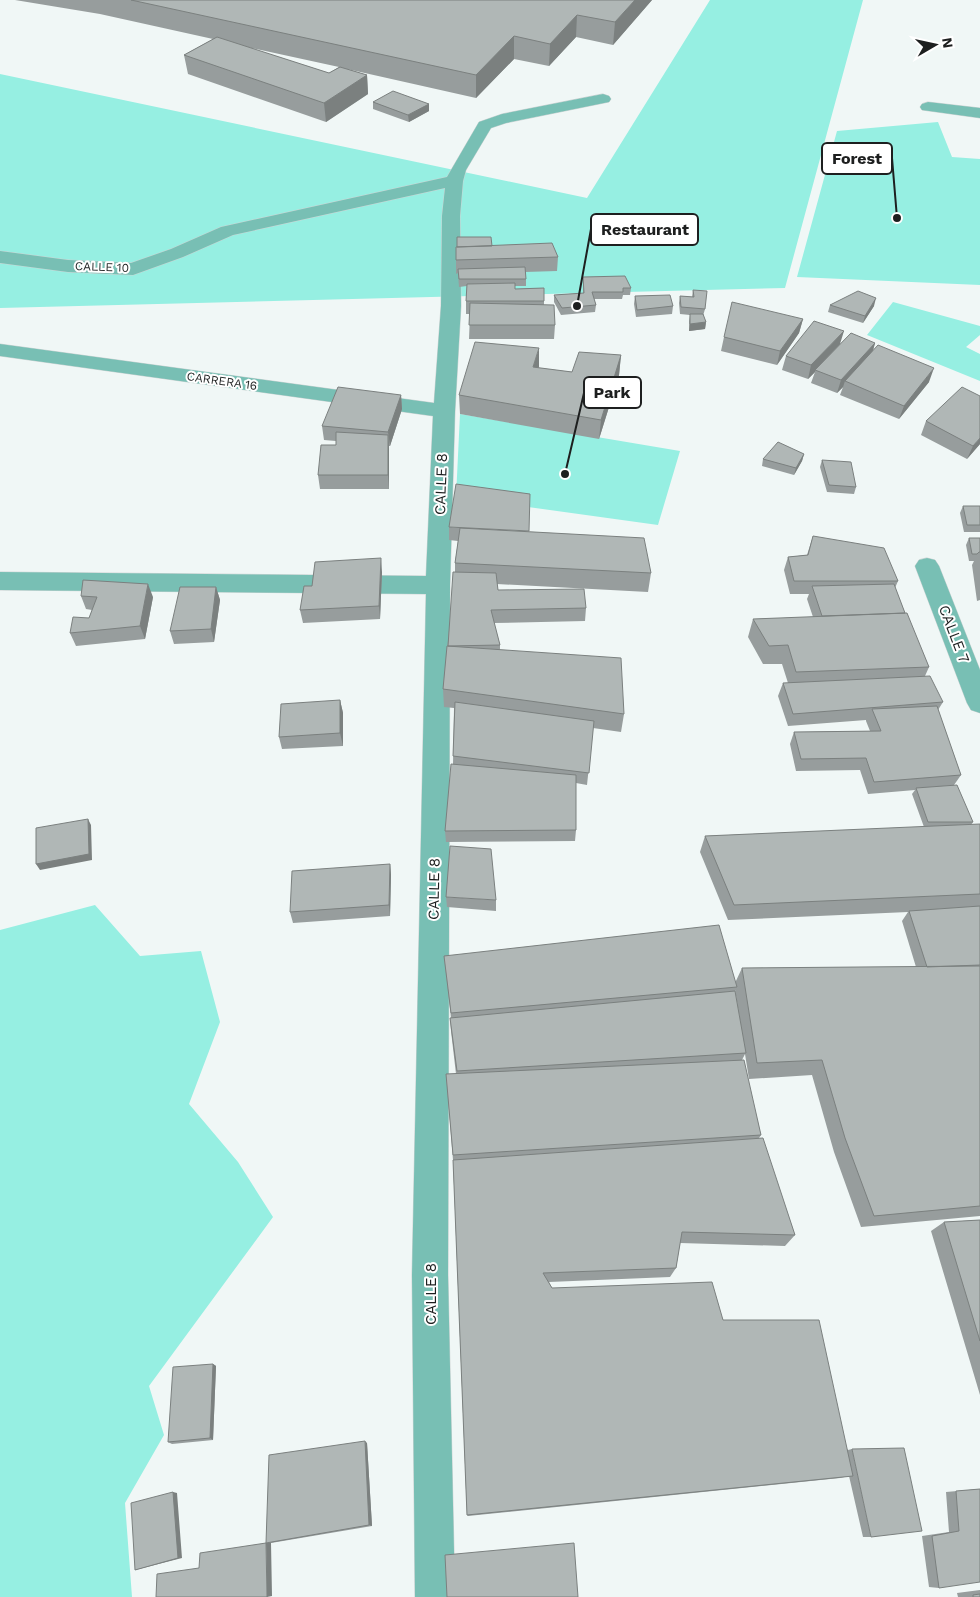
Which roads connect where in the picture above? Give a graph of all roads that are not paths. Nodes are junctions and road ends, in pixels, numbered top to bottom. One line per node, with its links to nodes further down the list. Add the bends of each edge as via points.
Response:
1 (603, 99): 4 (street, via 485,124)
2 (928, 106): 3 (street)
3 (980, 113)
4 (454, 181): 5 (street, CALLE 10, via 227,231 133,269 68,266); 7 (street, CALLE 8)
5 (0, 257)
6 (0, 350): 7 (street, CARRERA 16)
7 (444, 411): 10 (street, CALLE 8)
8 (927, 566): 11 (street, CALLE 7)
9 (0, 581): 10 (street)
10 (438, 585): 12 (street, CALLE 8, via 430,1275)
11 (980, 703)
12 (435, 1597)

